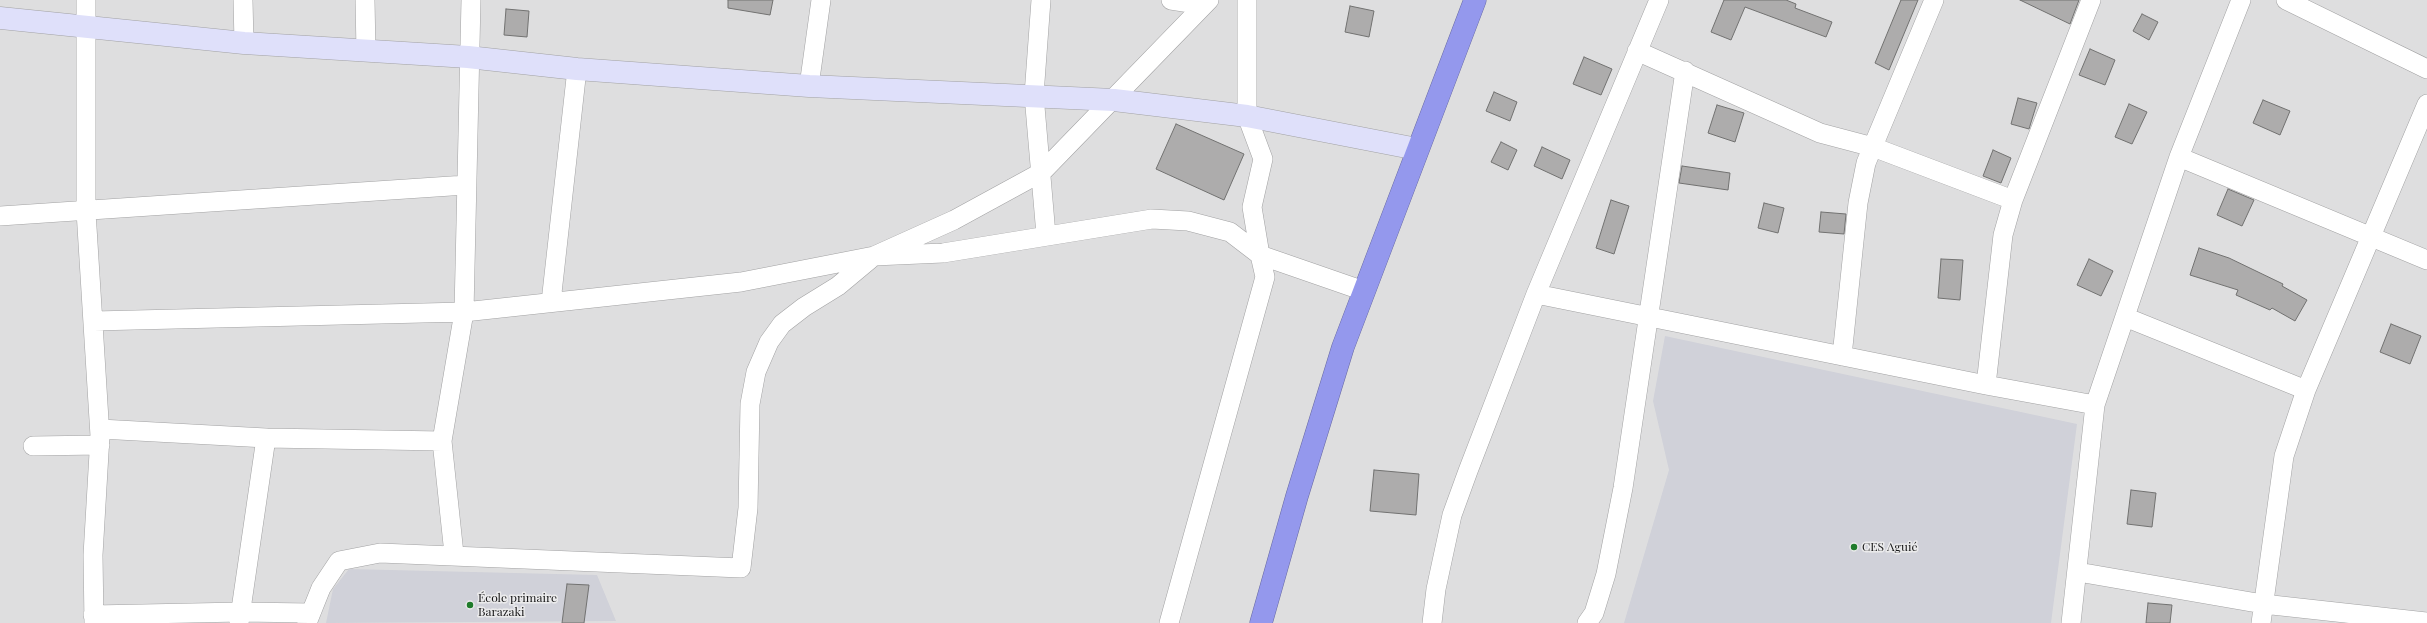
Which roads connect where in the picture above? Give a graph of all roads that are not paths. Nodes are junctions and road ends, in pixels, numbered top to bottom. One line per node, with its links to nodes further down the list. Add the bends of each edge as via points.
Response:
1 (86, 0): 17 (street)
2 (243, 0): 18 (street)
3 (365, 0): 19 (street)
4 (470, 0): 21 (street)
5 (821, 0): 25 (street)
6 (1041, 0): 26 (street)
7 (1171, 0): 15 (street)
8 (1247, 0): 29 (street)
9 (1475, 0): 31 (highway)
10 (1659, 0): 20 (street)
11 (1934, 0): 30 (street)
12 (2091, 0): 35 (street)
13 (2241, 0): 32 (street)
14 (2286, 0): 23 (street)
15 (1206, 2): 27 (street)
16 (0, 18): 17 (street)
17 (87, 26): 18 (street); 36 (street)
18 (244, 43): 19 (street)
19 (366, 51): 21 (street)
20 (1637, 51): 24 (street); 44 (street)
21 (468, 57): 22 (street); 34 (street)
22 (577, 69): 25 (street); 45 (street)
23 (2427, 69)
24 (1685, 71): 30 (street, via 1820,133); 48 (street)
25 (809, 86): 26 (street)
26 (1034, 95): 27 (street); 33 (street)
27 (1114, 100): 29 (street); 33 (street)
28 (2427, 104): 39 (street)
29 (1246, 116): 31 (street); 40 (street, via 1263,159 1252,207)
30 (1873, 147): 35 (street); 50 (street, via 1866,163 1858,203)
31 (1418, 148): 43 (highway)
32 (2179, 157): 39 (street); 47 (street)
33 (1042, 172): 38 (street); 41 (street, via 954,220)
34 (466, 185): 36 (street); 46 (street)
35 (2013, 200): 51 (street, via 2003,235)
36 (86, 211): 37 (street); 49 (street)
37 (0, 216)
38 (1046, 235): 40 (street, via 1152,219 1188,221 1230,232); 41 (street, via 943,253)
39 (2371, 235): 42 (street); 52 (street)
40 (1260, 255): 43 (street); 65 (street, via 1265,277)
41 (874, 256): 45 (street, via 741,282); 58 (street, via 838,286 782,324 769,342 756,372 750,404 748,508 741,568)
42 (2427, 260)
43 (1364, 291): 66 (highway, via 1343,348 1297,496)
44 (1536, 294): 48 (street); 67 (street, via 1452,515 1436,589)
45 (551, 302): 46 (street)
46 (464, 312): 49 (street); 56 (street)
47 (2125, 317): 52 (street); 53 (street)
48 (1649, 318): 50 (street); 68 (street, via 1623,488 1606,574 1594,613)
49 (94, 321): 54 (street)
50 (1842, 356): 51 (street)
51 (1986, 385): 53 (street)
52 (2306, 390): 60 (street, via 2284,456)
53 (2095, 405): 59 (street)
54 (100, 437): 55 (street); 57 (street); 63 (street, via 93,555)
55 (266, 438): 56 (street); 61 (street)
56 (442, 441): 58 (street)
57 (33, 446)
58 (454, 554): 62 (street, via 380,552 339,561 321,588)
59 (2078, 572): 60 (street); 69 (street)
60 (2263, 604): 64 (street); 70 (street)
61 (240, 617): 62 (street); 63 (street)
62 (308, 618)
63 (94, 619)
64 (2427, 622)
65 (1169, 623)
66 (1261, 623)
67 (1432, 623)
68 (1587, 623)
69 (2070, 623)
70 (2260, 623)

